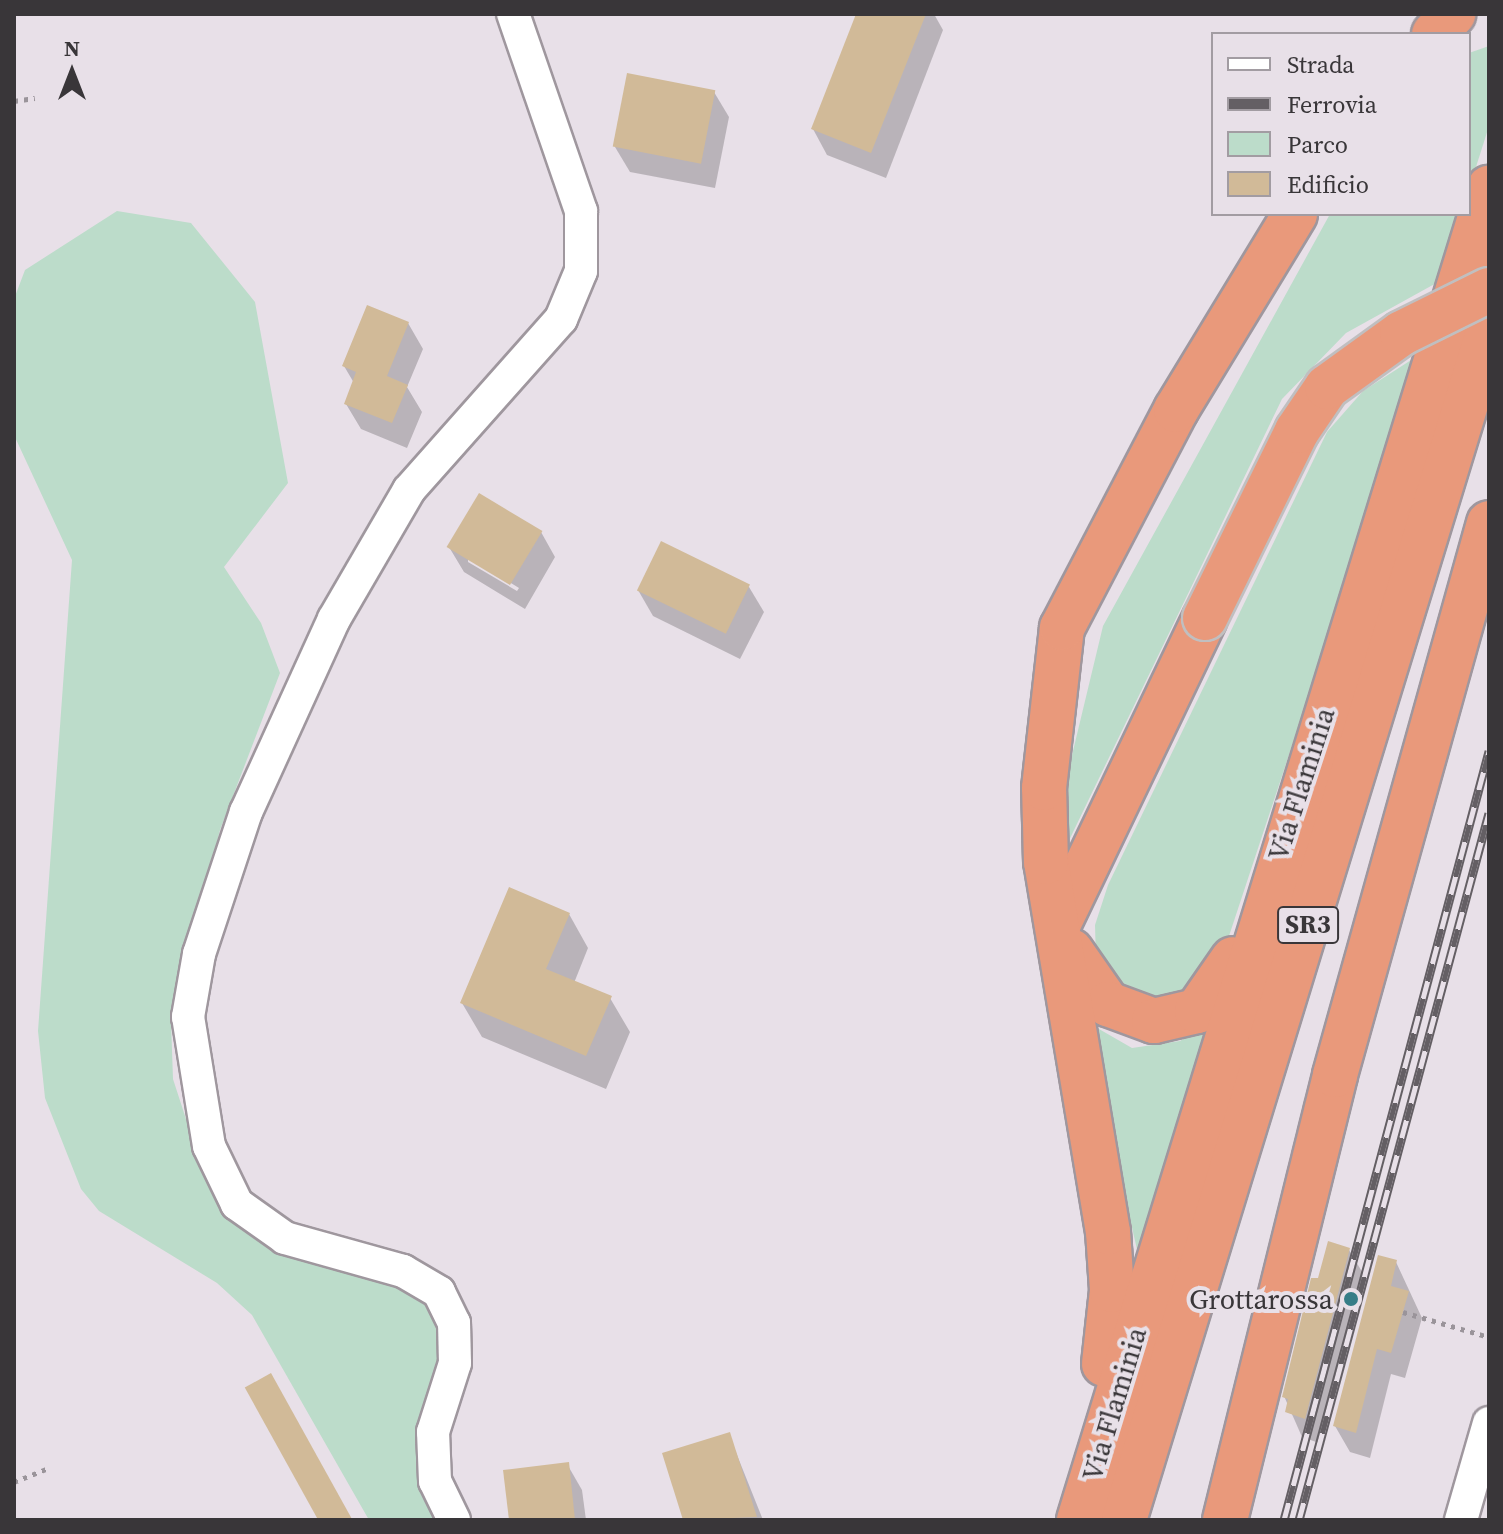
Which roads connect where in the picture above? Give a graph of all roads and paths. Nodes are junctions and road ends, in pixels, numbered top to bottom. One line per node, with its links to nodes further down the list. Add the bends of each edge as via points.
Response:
1 (513, 14): 18 (street, via 581,211 581,271 561,319 409,490 334,619 246,812 199,954 188,1017 209,1146 237,1204 285,1238 403,1271 439,1292 454,1323 455,1363 433,1432 435,1481)
2 (1453, 14): 3 (highway)
3 (1436, 32)
4 (35, 98): 5 (path)
5 (14, 101)
6 (1489, 188): 11 (highway, Via Flaminia / SR3)
7 (1294, 216): 12 (highway, via 1176,410 1062,628 1044,788 1048,887)
8 (1489, 290): 12 (highway, bridge, via 1402,333 1327,387 1297,431)
9 (1489, 329): 20 (highway, Via Flaminia / SR3)
10 (1489, 523): 21 (highway, via 1382,909)
11 (1264, 901): 12 (highway, via 1207,1002 1170,1020 1140,1019 1108,1004 1083,976); 19 (highway, Via Flaminia / SR3)
12 (1058, 925): 19 (highway, via 1112,1268)
13 (1403, 1312): 14 (path)
14 (1489, 1337)
15 (1489, 1423): 22 (street)
16 (49, 1468): 17 (path)
17 (14, 1482)
18 (454, 1520)
19 (1079, 1520)
20 (1124, 1520)
21 (1225, 1520)
22 (1461, 1520)

